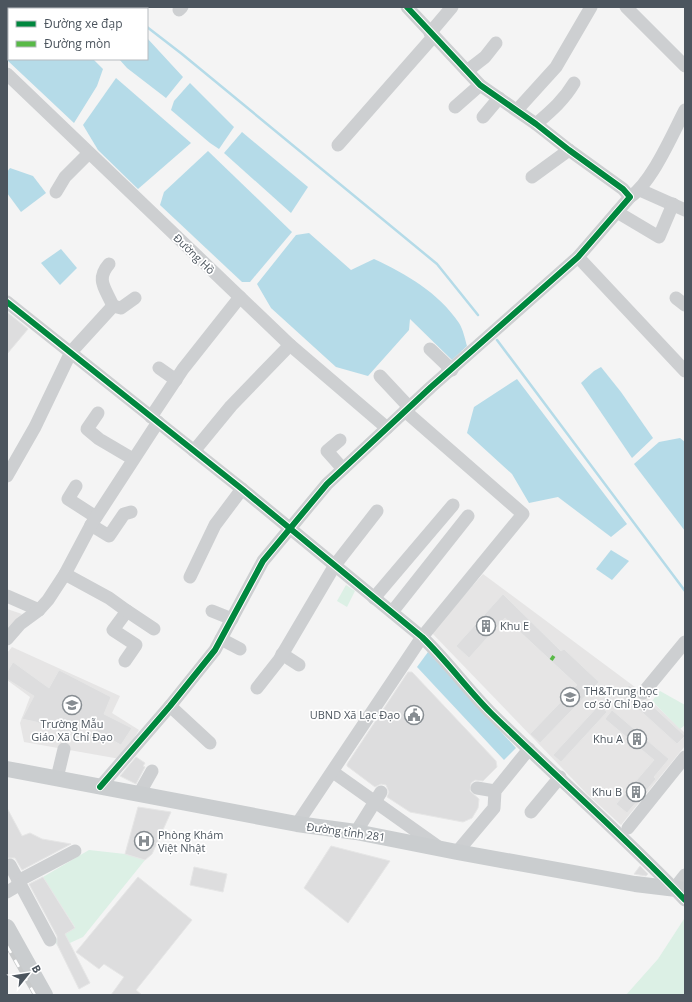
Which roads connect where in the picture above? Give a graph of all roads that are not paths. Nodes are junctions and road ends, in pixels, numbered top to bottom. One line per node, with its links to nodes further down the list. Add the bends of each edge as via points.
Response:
1 (407, 7): 5 (street)
2 (452, 7): 5 (street)
3 (591, 7): 14 (street, via 556,67)
4 (626, 7): 7 (street)
5 (431, 35): 8 (street); 18 (street)
6 (496, 42): 8 (street, via 486,57)
7 (685, 66)
8 (467, 71): 11 (street)
9 (7, 74): 20 (street, Đường Hồ)
10 (574, 84): 17 (street, via 556,108)
11 (480, 85): 12 (street); 13 (street)
12 (499, 98): 14 (street); 16 (street)
13 (456, 107)
14 (517, 110): 17 (street)
15 (685, 110): 23 (street, via 664,150)
16 (483, 117)
17 (536, 124): 19 (street)
18 (338, 145)
19 (569, 150): 21 (street); 23 (street, via 623,189)
20 (89, 153): 22 (street, via 65,177); 29 (street, Đường Hồ)
21 (532, 177)
22 (56, 192)
23 (635, 193): 24 (street); 26 (street)
24 (673, 204): 25 (street); 26 (street, via 659,237)
25 (685, 210)
26 (617, 212): 27 (street)
27 (578, 257): 37 (street); 38 (street)
28 (109, 264): 32 (street, via 103,272 102,283)
29 (240, 297): 33 (street, Đường Hồ); 40 (street)
30 (135, 298): 32 (street, via 121,308)
31 (7, 303): 35 (street)
32 (113, 306): 35 (street)
33 (290, 346): 44 (street, Đường Hồ); 46 (street, via 231,406)
34 (430, 349): 37 (street)
35 (71, 352): 43 (street); 49 (street)
36 (159, 368): 40 (street)
37 (452, 370): 41 (street)
38 (685, 371)
39 (380, 376): 41 (street)
40 (176, 380): 43 (street)
41 (407, 409): 44 (street); 69 (street, via 523,514)
42 (98, 413): 47 (street, via 87,429)
43 (155, 420): 46 (street); 47 (street)
44 (387, 428): 48 (street)
45 (340, 440): 48 (street, via 327,451)
46 (194, 451): 51 (street)
47 (133, 459): 56 (street)
48 (343, 469): 57 (street)
49 (7, 476)
50 (76, 486): 56 (street, via 68,499)
51 (242, 489): 57 (street); 60 (street, via 215,525)
52 (453, 505): 62 (street)
53 (377, 511): 58 (street)
54 (131, 512): 56 (street, via 124,514 109,536)
55 (468, 516): 66 (street)
56 (93, 521): 59 (street)
57 (290, 528): 58 (street); 67 (street, via 263,561)
58 (335, 565): 62 (street); 74 (street)
59 (65, 574): 63 (street); 64 (street)
60 (190, 577)
61 (7, 596): 63 (street)
62 (374, 598): 66 (street)
63 (39, 610): 70 (street, via 20,624)
64 (127, 611): 68 (street); 75 (street, via 113,630 136,645)
65 (212, 611): 67 (street)
66 (392, 612): 69 (street)
67 (232, 619): 71 (street)
68 (154, 629)
69 (422, 637): 82 (street, via 476,688 490,712); 86 (street)
70 (7, 639)
71 (221, 639): 73 (street); 79 (street)
72 (685, 642): 78 (street)
73 (240, 649)
74 (282, 654): 76 (street); 77 (street)
75 (125, 661)
76 (300, 665)
77 (257, 688)
78 (643, 693)
79 (170, 706): 80 (street); 89 (street)
80 (210, 743)
81 (64, 749): 88 (street)
82 (529, 749): 87 (street); 91 (street)
83 (685, 757): 96 (street)
84 (7, 769): 88 (main road, Đường tỉnh 281)
85 (152, 771): 92 (street)
86 (333, 772): 93 (street); 95 (street)
87 (560, 777): 94 (street); 105 (street, via 585,796)
88 (57, 778): 89 (main road, Đường tỉnh 281)
89 (100, 787): 92 (main road, Đường tỉnh 281)
90 (477, 788): 91 (street)
91 (495, 791): 100 (street, via 494,808)
92 (139, 794): 95 (main road, Đường tỉnh 281)
93 (378, 797): 97 (street); 98 (street)
94 (531, 812)
95 (297, 824): 97 (main road, Đường tỉnh 281)
96 (628, 828)
97 (356, 832): 98 (main road, Đường tỉnh 281)
98 (440, 848): 100 (main road, Đường tỉnh 281)
99 (75, 851): 103 (street)
100 (457, 852): 105 (main road, Đường tỉnh 281)
101 (10, 865): 103 (street)
102 (685, 875): 105 (street)
103 (18, 883): 104 (street); 107 (street)
104 (7, 892)
105 (681, 893)
106 (7, 927): 108 (main road)
107 (50, 940)
108 (45, 995)

